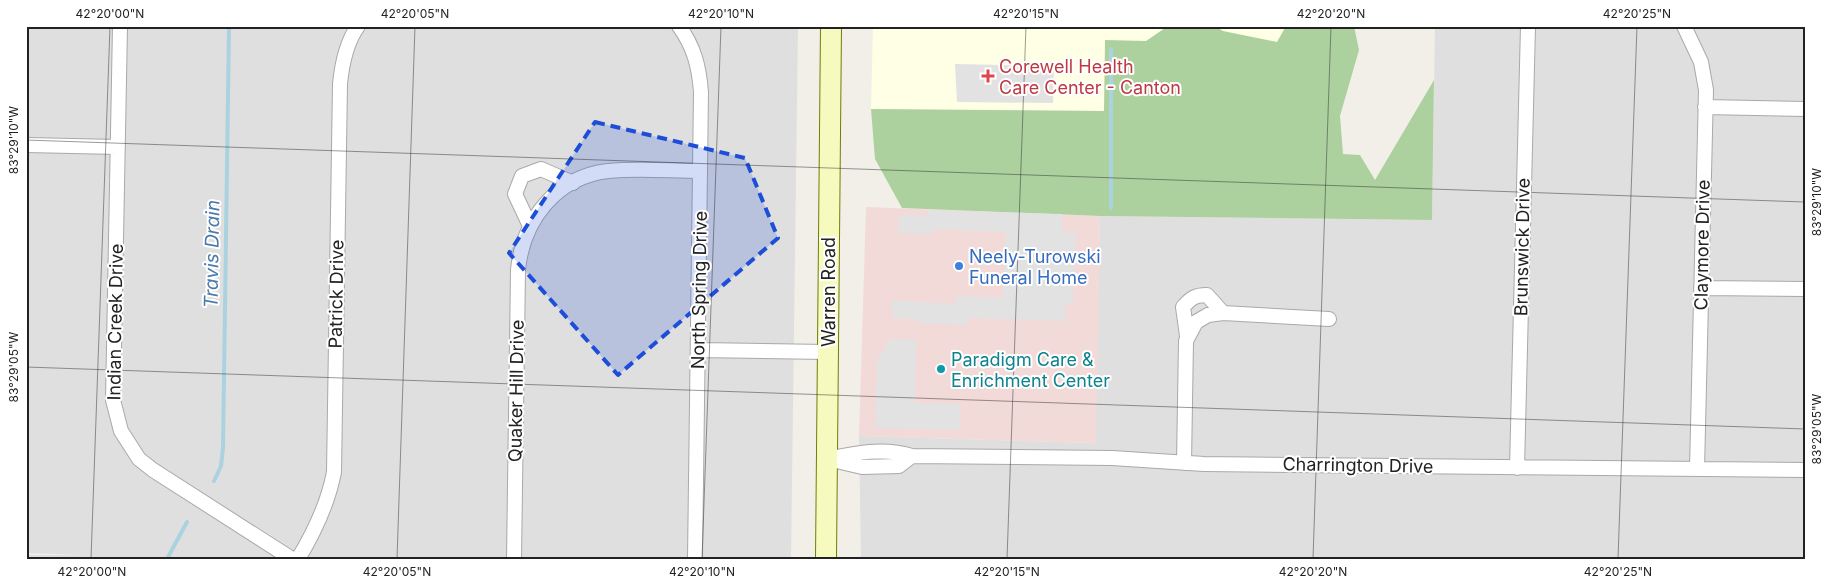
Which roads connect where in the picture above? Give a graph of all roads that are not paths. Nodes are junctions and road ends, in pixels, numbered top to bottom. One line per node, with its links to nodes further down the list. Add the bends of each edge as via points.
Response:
1 (120, 26): 10 (street, Indian Creek Drive)
2 (358, 26): 27 (street, Patrick Drive, via 342,63 340,84 334,472 323,512)
3 (680, 26): 11 (street, North Spring Drive, via 689,40 700,73)
4 (831, 26): 20 (main road, Warren Road)
5 (1528, 26): 23 (street, Brunswick Drive)
6 (1684, 26): 7 (street, Claymore Drive, via 1701,62 1706,90)
7 (1705, 107): 8 (street); 14 (street, Claymore Drive)
8 (1805, 109)
9 (26, 145): 10 (street)
10 (118, 147): 26 (street, Indian Creek Drive, via 113,400 121,431 139,459 152,470)
11 (700, 171): 12 (street, Quaker Hill Drive, via 609,171); 19 (street, North Spring Drive)
12 (572, 183): 13 (street, Quaker Hill Drive, via 546,202); 13 (street, via 541,169 522,176 515,194)
13 (530, 226): 28 (street, Quaker Hill Drive, via 520,253 518,270)
14 (1701, 288): 15 (street); 24 (street, Claymore Drive)
15 (1805, 289)
16 (1224, 312): 17 (street); 18 (street, via 1196,322); 18 (street, via 1207,295 1190,299 1183,307)
17 (1329, 319)
18 (1187, 336): 22 (street)
19 (698, 350): 20 (street); 29 (street, North Spring Drive)
20 (828, 352): 21 (main road, Warren Road)
21 (827, 459): 22 (street, Charrington Drive, via 862,452 899,452 912,456 1112,458); 30 (main road, Warren Road)
22 (1184, 463): 23 (street, Charrington Drive)
23 (1517, 468): 24 (street, Charrington Drive)
24 (1696, 469): 25 (street, Charrington Drive)
25 (1805, 470)
26 (292, 559)
27 (298, 559)
28 (514, 559)
29 (695, 559)
30 (826, 559)

